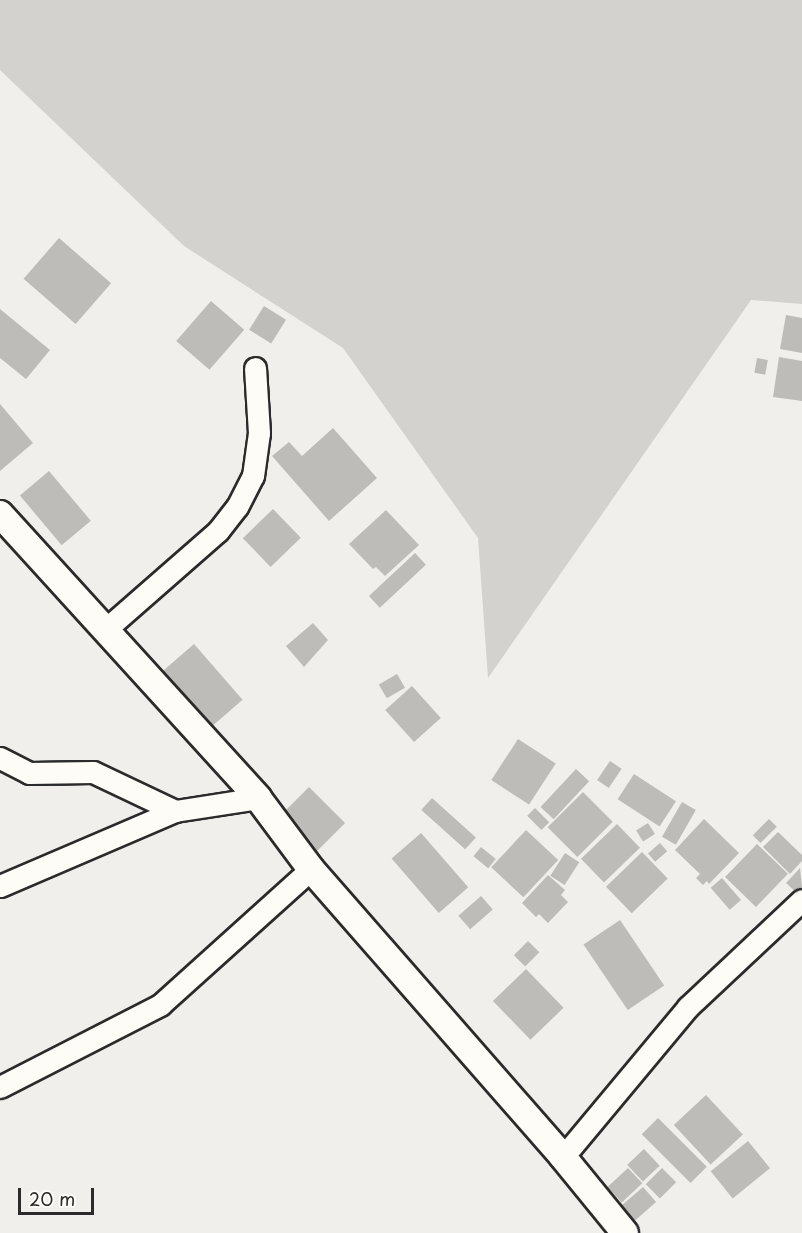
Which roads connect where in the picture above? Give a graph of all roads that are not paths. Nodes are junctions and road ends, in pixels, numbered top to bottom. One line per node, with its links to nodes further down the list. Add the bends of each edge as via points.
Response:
1 (255, 368): 3 (street, via 259,433 253,476 237,507 218,531)
2 (0, 514): 3 (street)
3 (106, 629): 5 (street)
4 (0, 758): 6 (street, via 29,773 93,772)
5 (258, 798): 6 (street); 7 (street)
6 (175, 811): 8 (street)
7 (311, 869): 10 (street, via 160,1005); 11 (street)
8 (0, 886)
9 (802, 900): 11 (street, via 688,1007)
10 (0, 1088)
11 (563, 1157): 12 (street)
12 (625, 1233)

